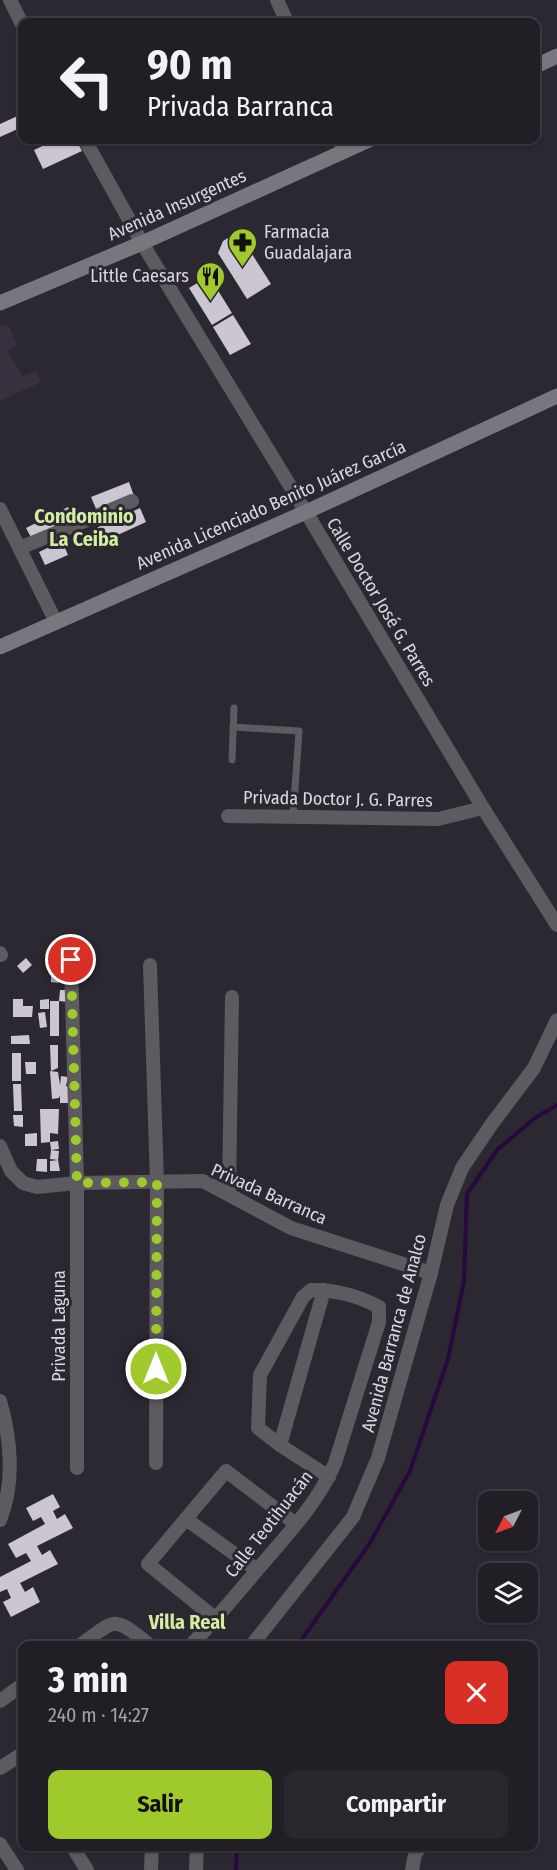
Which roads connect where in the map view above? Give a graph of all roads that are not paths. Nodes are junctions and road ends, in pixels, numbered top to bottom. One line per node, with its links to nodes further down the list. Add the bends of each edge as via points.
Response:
1 (10, 0): 3 (street)
2 (277, 0): 4 (street)
3 (19, 18)
4 (285, 18)
5 (557, 56): 6 (main road)
6 (540, 64)
7 (88, 144): 9 (street, Calle Doctor José G. Parres)
8 (342, 145): 9 (main road, Avenida Insurgentes)
9 (142, 243): 10 (main road, Avenida Insurgentes); 14 (street, Calle Doctor José G. Parres)
10 (0, 303)
11 (557, 396): 14 (main road, Avenida Licenciado Benito Juárez García)
12 (132, 501): 15 (street)
13 (0, 509): 15 (street)
14 (306, 512): 16 (main road, Avenida Licenciado Benito Juárez García); 21 (street, Calle Doctor José G. Parres)
15 (20, 549): 16 (street)
16 (56, 622): 17 (main road, Avenida Licenciado Benito Juárez García)
17 (0, 646)
18 (234, 708): 19 (lane)
19 (233, 727): 20 (lane); 23 (lane, via 299,731)
20 (232, 760)
21 (483, 808): 23 (street, Privada Doctor J. G. Parres, via 438,819); 24 (street, Calle Doctor José G. Parres)
22 (228, 816): 23 (street, Privada Doctor J. G. Parres)
23 (293, 817)
24 (557, 926)
25 (71, 960): 31 (street, Privada Laguna)
26 (150, 965): 30 (street)
27 (232, 997): 32 (street)
28 (557, 1020): 33 (street, Avenida Barranca de Analco, via 534,1068 462,1168 447,1205)
29 (0, 1146): 31 (street, Privada Barranca, via 11,1171 23,1183 37,1187)
30 (157, 1182): 31 (street, Privada Barranca); 32 (street, Privada Barranca, via 203,1181); 37 (street)
31 (77, 1183): 38 (street, Privada Laguna)
32 (229, 1194): 33 (street, Privada Barranca, via 291,1228)
33 (431, 1273): 48 (street, Avenida Barranca de Analco, via 378,1458 353,1517)
34 (324, 1290): 36 (street); 36 (street, via 310,1290 303,1297 260,1375 258,1428); 39 (street, Calle Teotihuacán, via 379,1307 379,1322)
35 (0, 1401): 41 (street, via 11,1466 6,1506)
36 (280, 1445): 39 (street)
37 (156, 1463)
38 (77, 1468)
39 (329, 1477): 42 (street, Calle Teotihuacán)
40 (186, 1519): 42 (street, via 226,1471); 43 (street); 44 (street, via 147,1564)
41 (0, 1520)
42 (296, 1524): 43 (street, Calle Teotihuacán)
43 (257, 1570): 44 (street, Calle Teotihuacán)
44 (216, 1619): 47 (street, Calle Teotihuacán)
45 (86, 1641): 46 (street, via 109,1624 117,1623)
46 (145, 1641)
47 (195, 1641)
48 (254, 1641)
49 (18, 1688): 50 (street)
50 (0, 1701)
51 (18, 1762): 52 (street)
52 (0, 1768)
53 (0, 1844): 58 (street)
54 (75, 1851): 59 (street)
55 (150, 1851): 60 (street)
56 (197, 1851): 61 (street)
57 (418, 1851): 62 (street)
58 (16, 1870)
59 (87, 1870)
60 (151, 1870)
61 (196, 1870)
62 (412, 1870)

